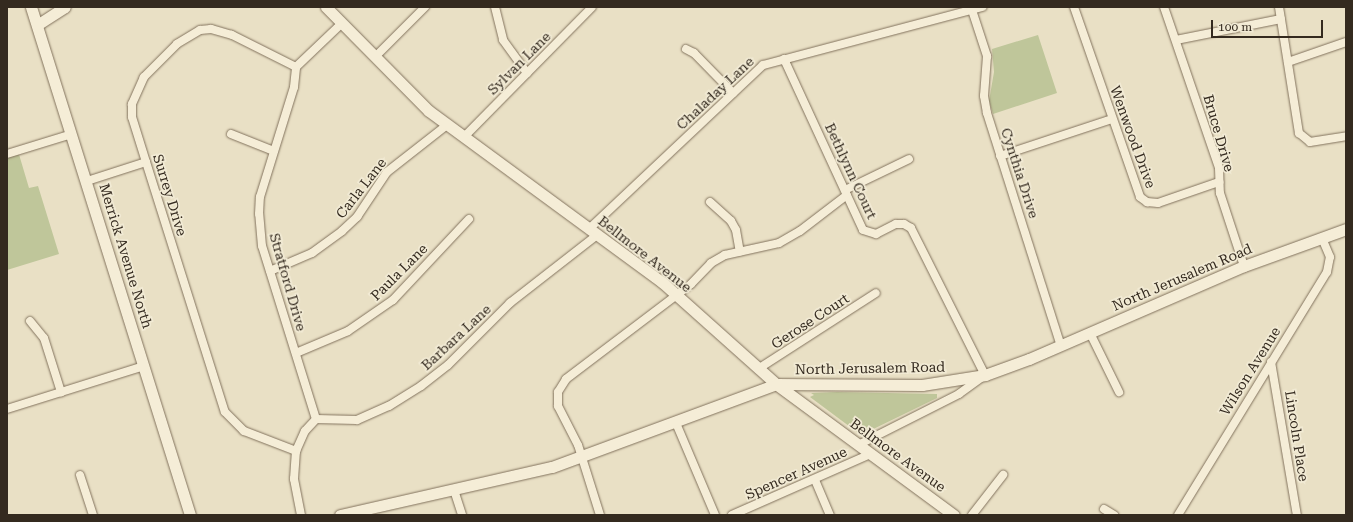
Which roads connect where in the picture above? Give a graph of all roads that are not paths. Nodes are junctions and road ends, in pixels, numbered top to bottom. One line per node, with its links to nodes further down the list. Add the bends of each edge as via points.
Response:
1 (32, 7): 14 (main road, Merrick Avenue North)
2 (65, 7): 14 (main road)
3 (326, 7): 13 (main road, Bellmore Avenue)
4 (425, 7): 18 (street)
5 (495, 7): 22 (street, via 503,40)
6 (592, 7): 22 (street, Sylvan Lane)
7 (982, 7): 11 (street, Chaladay Lane)
8 (1074, 7): 24 (street, Wenwood Drive)
9 (1164, 7): 15 (street, Bruce Drive)
10 (1279, 7): 12 (street)
11 (972, 8): 19 (street, Chaladay Lane); 32 (street, Cynthia Drive, via 987,53 984,100)
12 (1281, 19): 15 (street, via 1222,28); 20 (street)
13 (342, 23): 18 (main road, Bellmore Avenue); 21 (street)
14 (37, 25): 26 (main road, Merrick Avenue North)
15 (1176, 40): 36 (street, Bruce Drive, via 1218,168)
16 (1346, 42): 20 (street)
17 (686, 49): 23 (street, via 694,53)
18 (375, 57): 25 (main road, Bellmore Avenue)
19 (784, 59): 23 (street, Chaladay Lane, via 763,65); 37 (street, Bethlynn Court)
20 (1288, 62): 29 (street, via 1299,133 1310,142)
21 (296, 67): 30 (street, Stratford Drive, via 294,87); 34 (street, Surrey Drive, via 222,31 200,30 185,37 144,77 134,94 132,117)
22 (527, 73): 28 (street, Sylvan Lane)
23 (733, 93): 41 (street, Chaladay Lane)
24 (1112, 119): 32 (street); 36 (street, Wenwood Drive, via 1137,192 1148,202 1158,203)
25 (447, 124): 28 (main road, Bellmore Avenue); 45 (street, Carla Lane, via 387,172 357,217 342,232 312,252)
26 (72, 134): 31 (street); 35 (main road, Merrick Avenue North)
27 (231, 134): 30 (street)
28 (464, 137): 41 (main road, Bellmore Avenue)
29 (1344, 137)
30 (274, 151): 45 (street, Stratford Drive, via 260,197 259,214 260,236)
31 (7, 154)
32 (1000, 156): 50 (street, Cynthia Drive)
33 (909, 159): 37 (street)
34 (146, 162): 35 (street); 63 (street, Surrey Drive, via 225,412 244,431)
35 (87, 181): 53 (main road, Merrick Avenue North)
36 (1219, 182): 44 (street, Bruce Drive, via 1226,214)
37 (846, 192): 43 (street, via 800,231 779,243); 55 (street, Bethlynn Court, via 868,234 876,234 896,224 904,224 911,228)
38 (710, 202): 43 (street, via 731,221 736,230)
39 (469, 218): 51 (street, Paula Lane, via 393,300 348,331)
40 (1346, 229): 42 (main road, North Jerusalem Road)
41 (593, 232): 47 (main road, Bellmore Avenue); 60 (street, Barbara Lane, via 510,303 454,360 421,386 389,406 357,420)
42 (1322, 238): 44 (main road, North Jerusalem Road); 52 (street, Wilson Avenue, via 1330,257 1327,272)
43 (740, 252): 47 (street, via 725,255 711,263)
44 (1244, 266): 49 (main road, North Jerusalem Road)
45 (270, 272): 51 (street, Stratford Drive)
46 (876, 293): 54 (street, Gerose Court)
47 (676, 296): 54 (main road, Bellmore Avenue); 65 (street, via 566,379 558,392 558,406 568,422)
48 (30, 321): 57 (street, via 44,338)
49 (1090, 333): 50 (main road, North Jerusalem Road); 58 (street)
50 (1061, 346): 55 (main road, North Jerusalem Road)
51 (296, 353): 60 (street, Stratford Drive)
52 (1271, 362): 83 (street, Wilson Avenue); 84 (street, Lincoln Place)
53 (144, 366): 57 (street); 72 (main road, Merrick Avenue North)
54 (758, 369): 56 (main road, Bellmore Avenue)
55 (984, 375): 56 (main road, North Jerusalem Road, via 922,384); 62 (street, Spencer Avenue, via 958,394)
56 (776, 384): 61 (main road, North Jerusalem Road); 62 (main road, Bellmore Avenue)
57 (61, 392): 59 (street)
58 (1118, 392)
59 (7, 409)
60 (316, 419): 63 (street, via 305,431)
61 (676, 423): 65 (main road, North Jerusalem Road); 77 (street)
62 (858, 445): 64 (main road, Bellmore Avenue)
63 (296, 451): 73 (street, via 294,478)
64 (870, 454): 68 (street, Spencer Avenue); 80 (main road, Bellmore Avenue)
65 (582, 456): 69 (main road, North Jerusalem Road, via 552,467); 76 (street)
66 (80, 475): 71 (street)
67 (1002, 475): 81 (street)
68 (815, 480): 78 (street, Spencer Avenue); 79 (street)
69 (454, 490): 74 (main road, North Jerusalem Road); 75 (street)
70 (1104, 509): 82 (street)
71 (93, 515)
72 (190, 515)
73 (301, 515)
74 (340, 515)
75 (462, 515)
76 (600, 515)
77 (715, 515)
78 (732, 515)
79 (830, 515)
80 (954, 515)
81 (972, 515)
82 (1114, 515)
83 (1178, 515)
84 (1296, 515)

